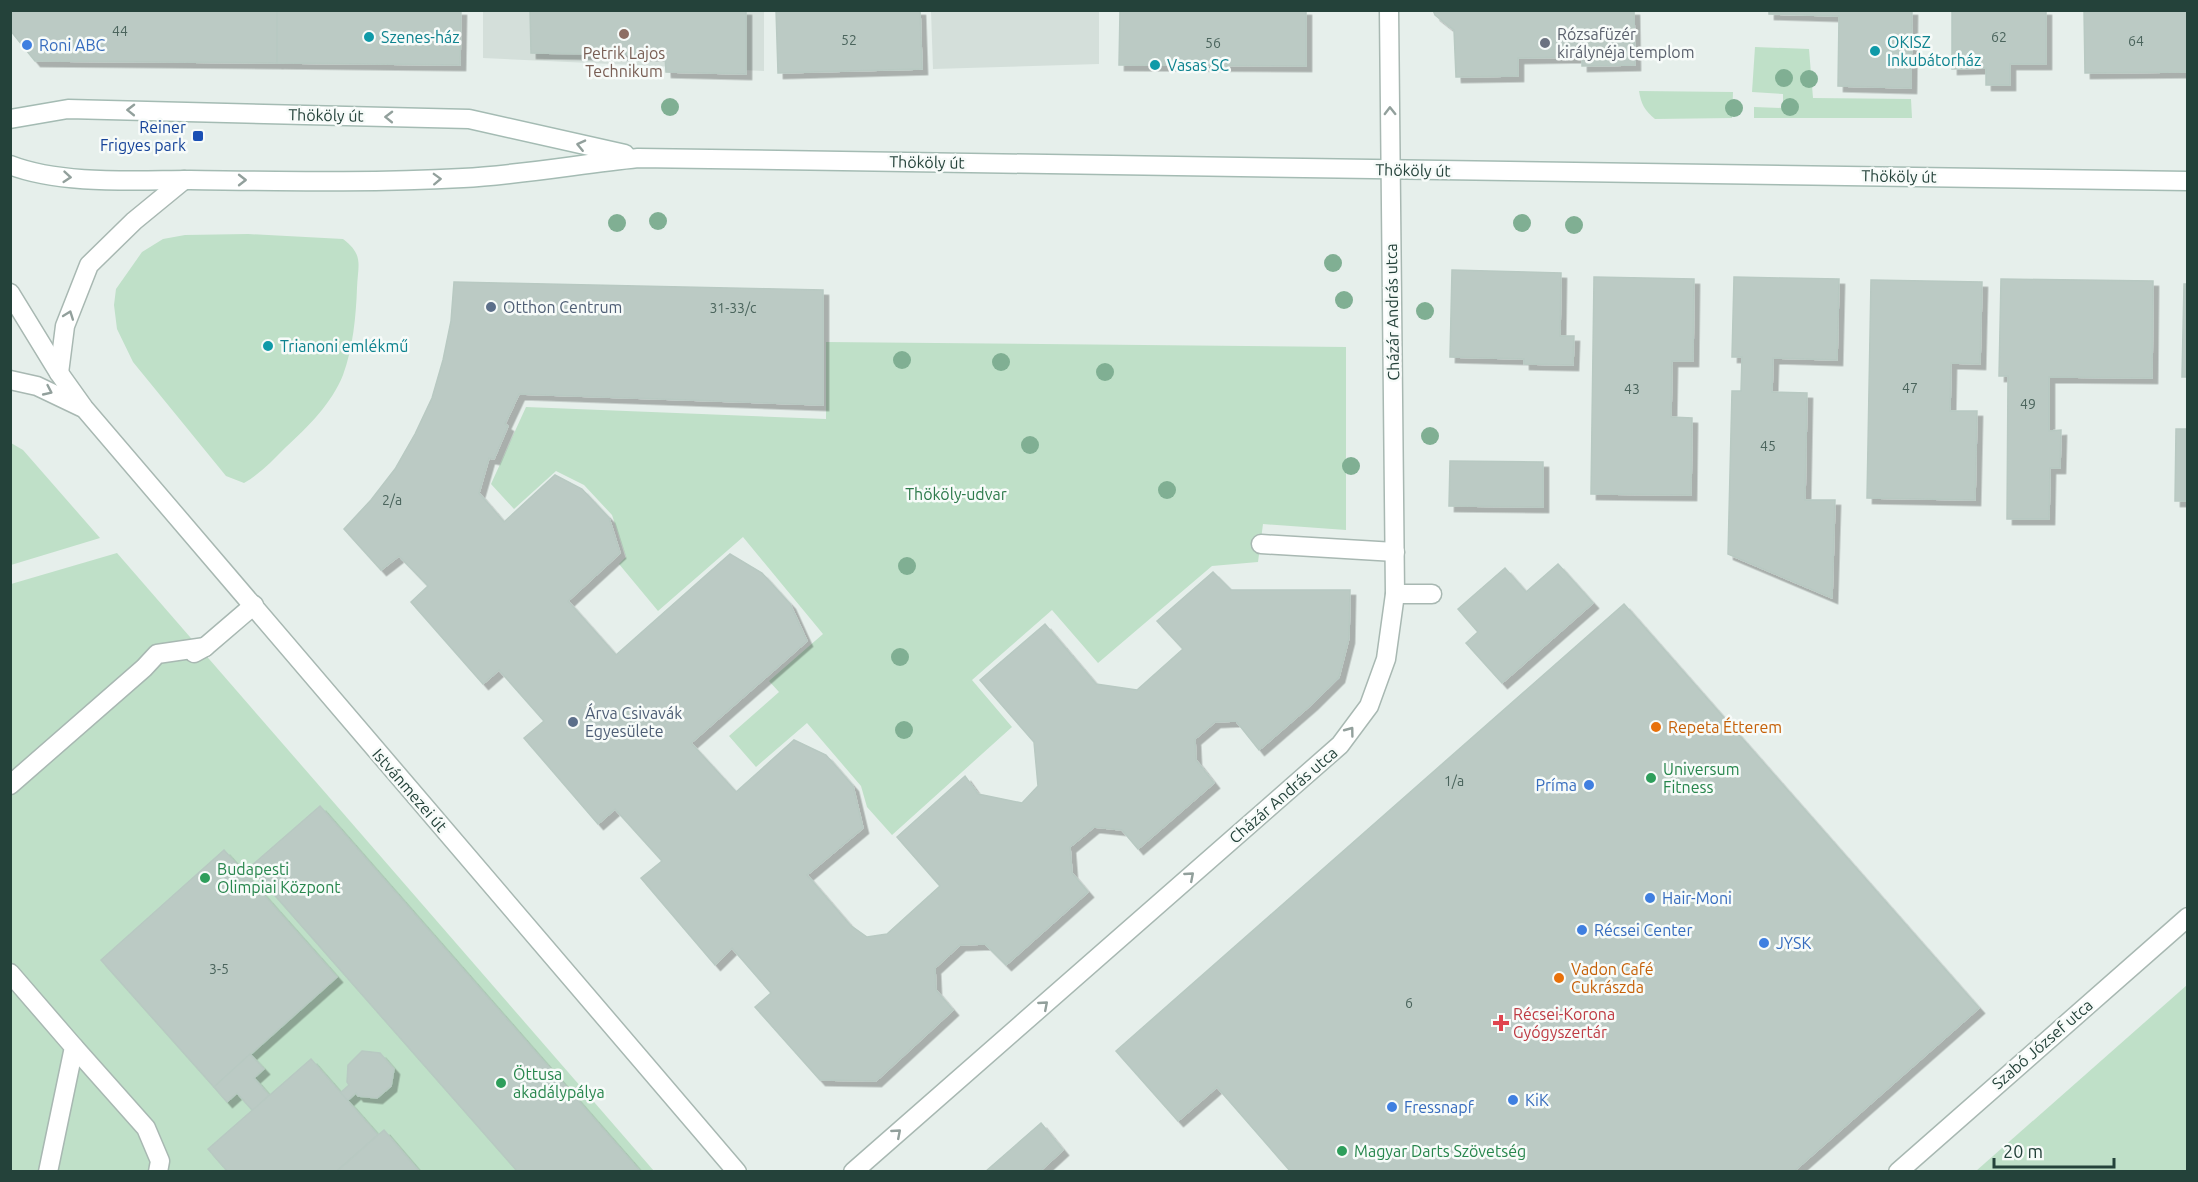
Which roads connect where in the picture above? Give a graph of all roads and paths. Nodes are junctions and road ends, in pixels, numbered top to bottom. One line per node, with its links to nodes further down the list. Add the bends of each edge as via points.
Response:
1 (1389, 10): 5 (street, Cházár András utca, one-way to 1)
2 (10, 119): 3 (street, Thököly út, one-way to 2, via 469,119 68,109)
3 (638, 158): 5 (street, Thököly út); 6 (street, Thököly út, one-way to 3, via 464,178)
4 (10, 165): 6 (street, Thököly út, one-way to 6, via 30,173 93,179)
5 (1391, 170): 7 (street, Thököly út); 13 (street, Cházár András utca)
6 (184, 180): 9 (street, one-way to 6, via 65,326 89,265)
7 (2187, 181)
8 (10, 293): 9 (street, Istvánmezei út)
9 (59, 373): 11 (street, Istvánmezei út)
10 (10, 380): 11 (street, Istvánmezei út, one-way to 11, via 37,386)
11 (84, 408): 16 (street, Istvánmezei út)
12 (1261, 543): 13 (street)
13 (1395, 552): 14 (street, Cházár András utca)
14 (1395, 594): 15 (street); 24 (street, Cházár András utca, one-way to 14, via 1340,746 1369,706 1386,659)
15 (1432, 594)
16 (254, 606): 17 (street, via 205,647 187,657 144,668); 23 (street, Istvánmezei út)
17 (10, 785)
18 (2187, 917): 25 (street, Szabó József utca)
19 (10, 972): 20 (street)
20 (74, 1047): 21 (street); 22 (street, via 146,1128 160,1161)
21 (48, 1172)
22 (158, 1172)
23 (736, 1172)
24 (853, 1172)
25 (1898, 1172)

